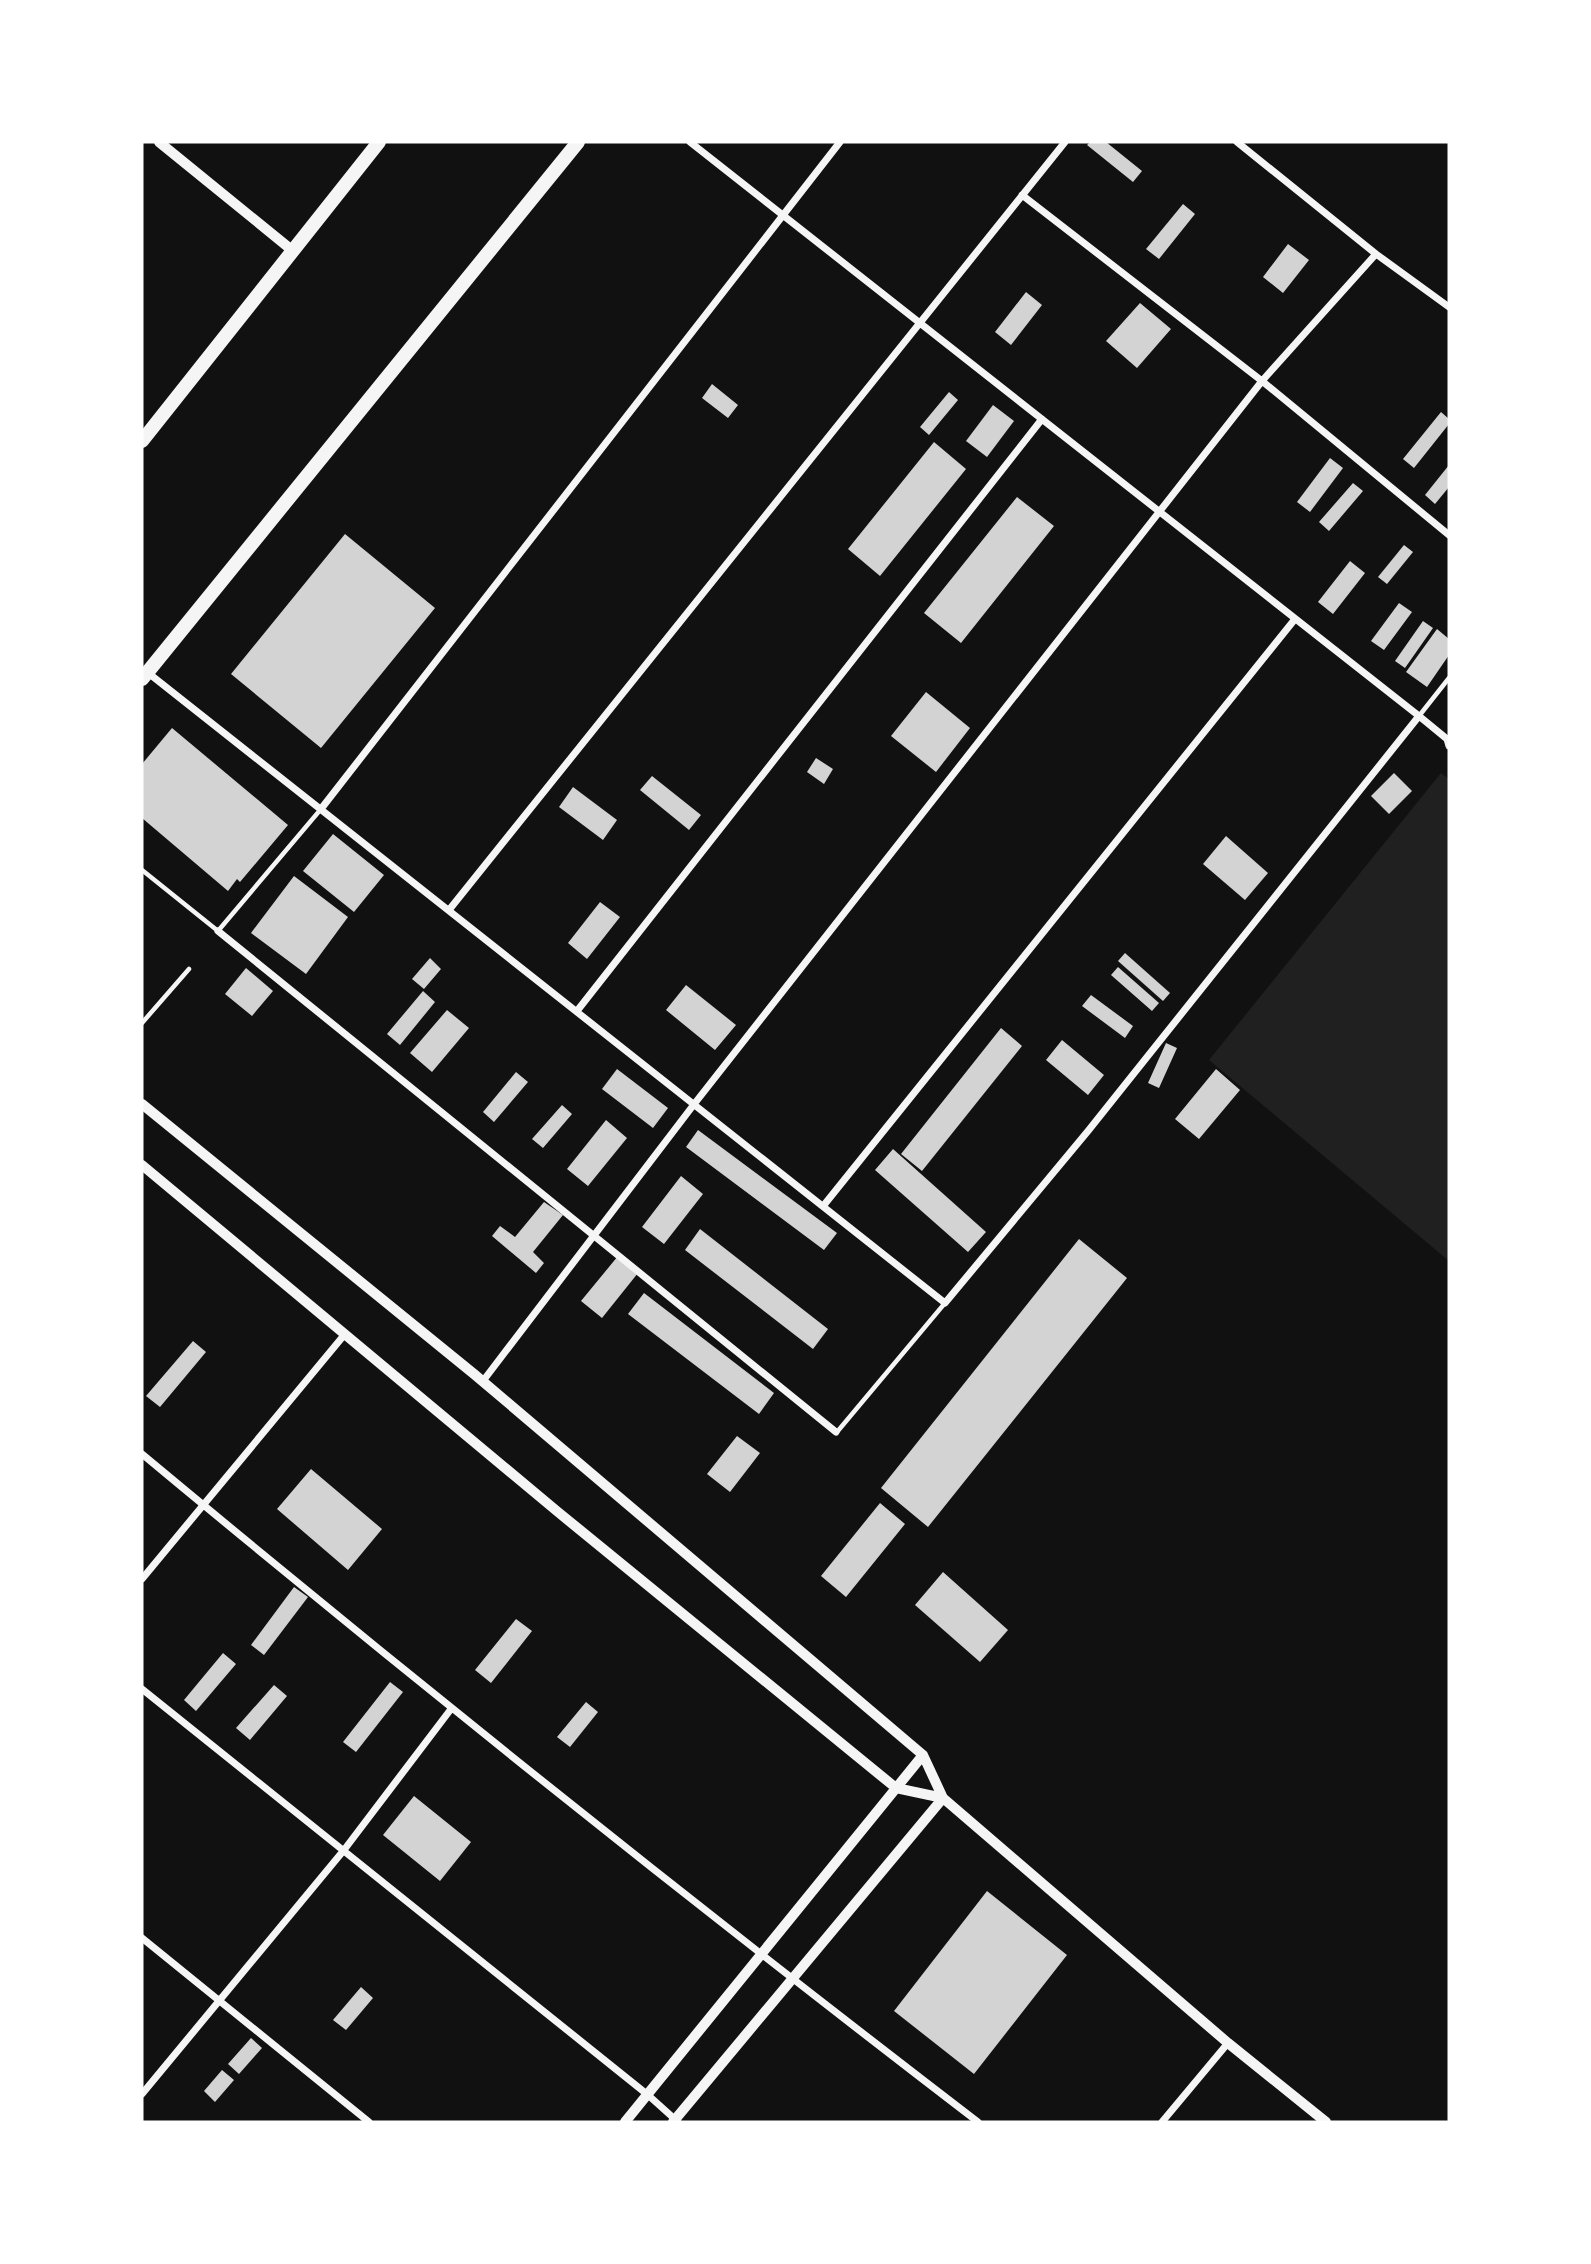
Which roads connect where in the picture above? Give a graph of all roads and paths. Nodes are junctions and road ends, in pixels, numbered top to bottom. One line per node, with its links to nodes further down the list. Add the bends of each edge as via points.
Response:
1 (159, 142): 10 (street)
2 (379, 142): 10 (highway)
3 (578, 142): 20 (highway)
4 (690, 142): 9 (street)
5 (840, 142): 9 (street)
6 (1065, 142): 8 (street)
7 (1237, 142): 11 (street)
8 (1022, 195): 13 (street); 14 (street)
9 (783, 215): 13 (street); 24 (street)
10 (293, 251): 16 (highway)
11 (1376, 254): 12 (street); 14 (street)
12 (1449, 307)
13 (920, 323): 15 (street); 26 (street)
14 (1262, 381): 17 (street); 18 (street)
15 (1042, 419): 17 (street); 29 (street)
16 (142, 442)
17 (1160, 514): 19 (street); 31 (street)
18 (1449, 535)
19 (1296, 620): 22 (street); 34 (street)
20 (145, 676): 24 (street)
21 (1449, 678): 22 (lane)
22 (1419, 716): 23 (street); 36 (street)
23 (1448, 740)
24 (321, 809): 26 (street); 27 (lane)
25 (142, 870): 27 (lane)
26 (449, 910): 29 (street)
27 (218, 931): 35 (street)
28 (189, 969): 30 (lane)
29 (577, 1011): 31 (street)
30 (142, 1023)
31 (695, 1103): 34 (street); 35 (street)
32 (142, 1104): 38 (street)
33 (142, 1165): 37 (street)
34 (824, 1205): 36 (street)
35 (594, 1236): 38 (street); 39 (street)
36 (946, 1303): 39 (lane)
37 (345, 1334): 41 (street); 46 (street)
38 (483, 1381): 45 (street)
39 (836, 1432)
40 (142, 1454): 41 (street)
41 (202, 1504): 42 (street); 44 (street)
42 (142, 1579)
43 (142, 1689): 48 (street)
44 (451, 1709): 48 (street); 50 (street)
45 (923, 1755): 46 (street); 47 (street)
46 (896, 1788): 47 (street); 50 (street)
47 (943, 1798): 51 (street); 53 (street)
48 (344, 1850): 52 (street); 55 (street)
49 (142, 1938): 52 (street)
50 (760, 1955): 51 (street); 55 (street)
51 (791, 1978): 56 (street); 59 (street)
52 (219, 2001): 54 (street); 57 (street)
53 (1228, 2043): 60 (street); 61 (street)
54 (142, 2094)
55 (648, 2095): 56 (street); 58 (street)
56 (675, 2121)
57 (369, 2122)
58 (625, 2122)
59 (978, 2122)
60 (1162, 2122)
61 (1326, 2122)

